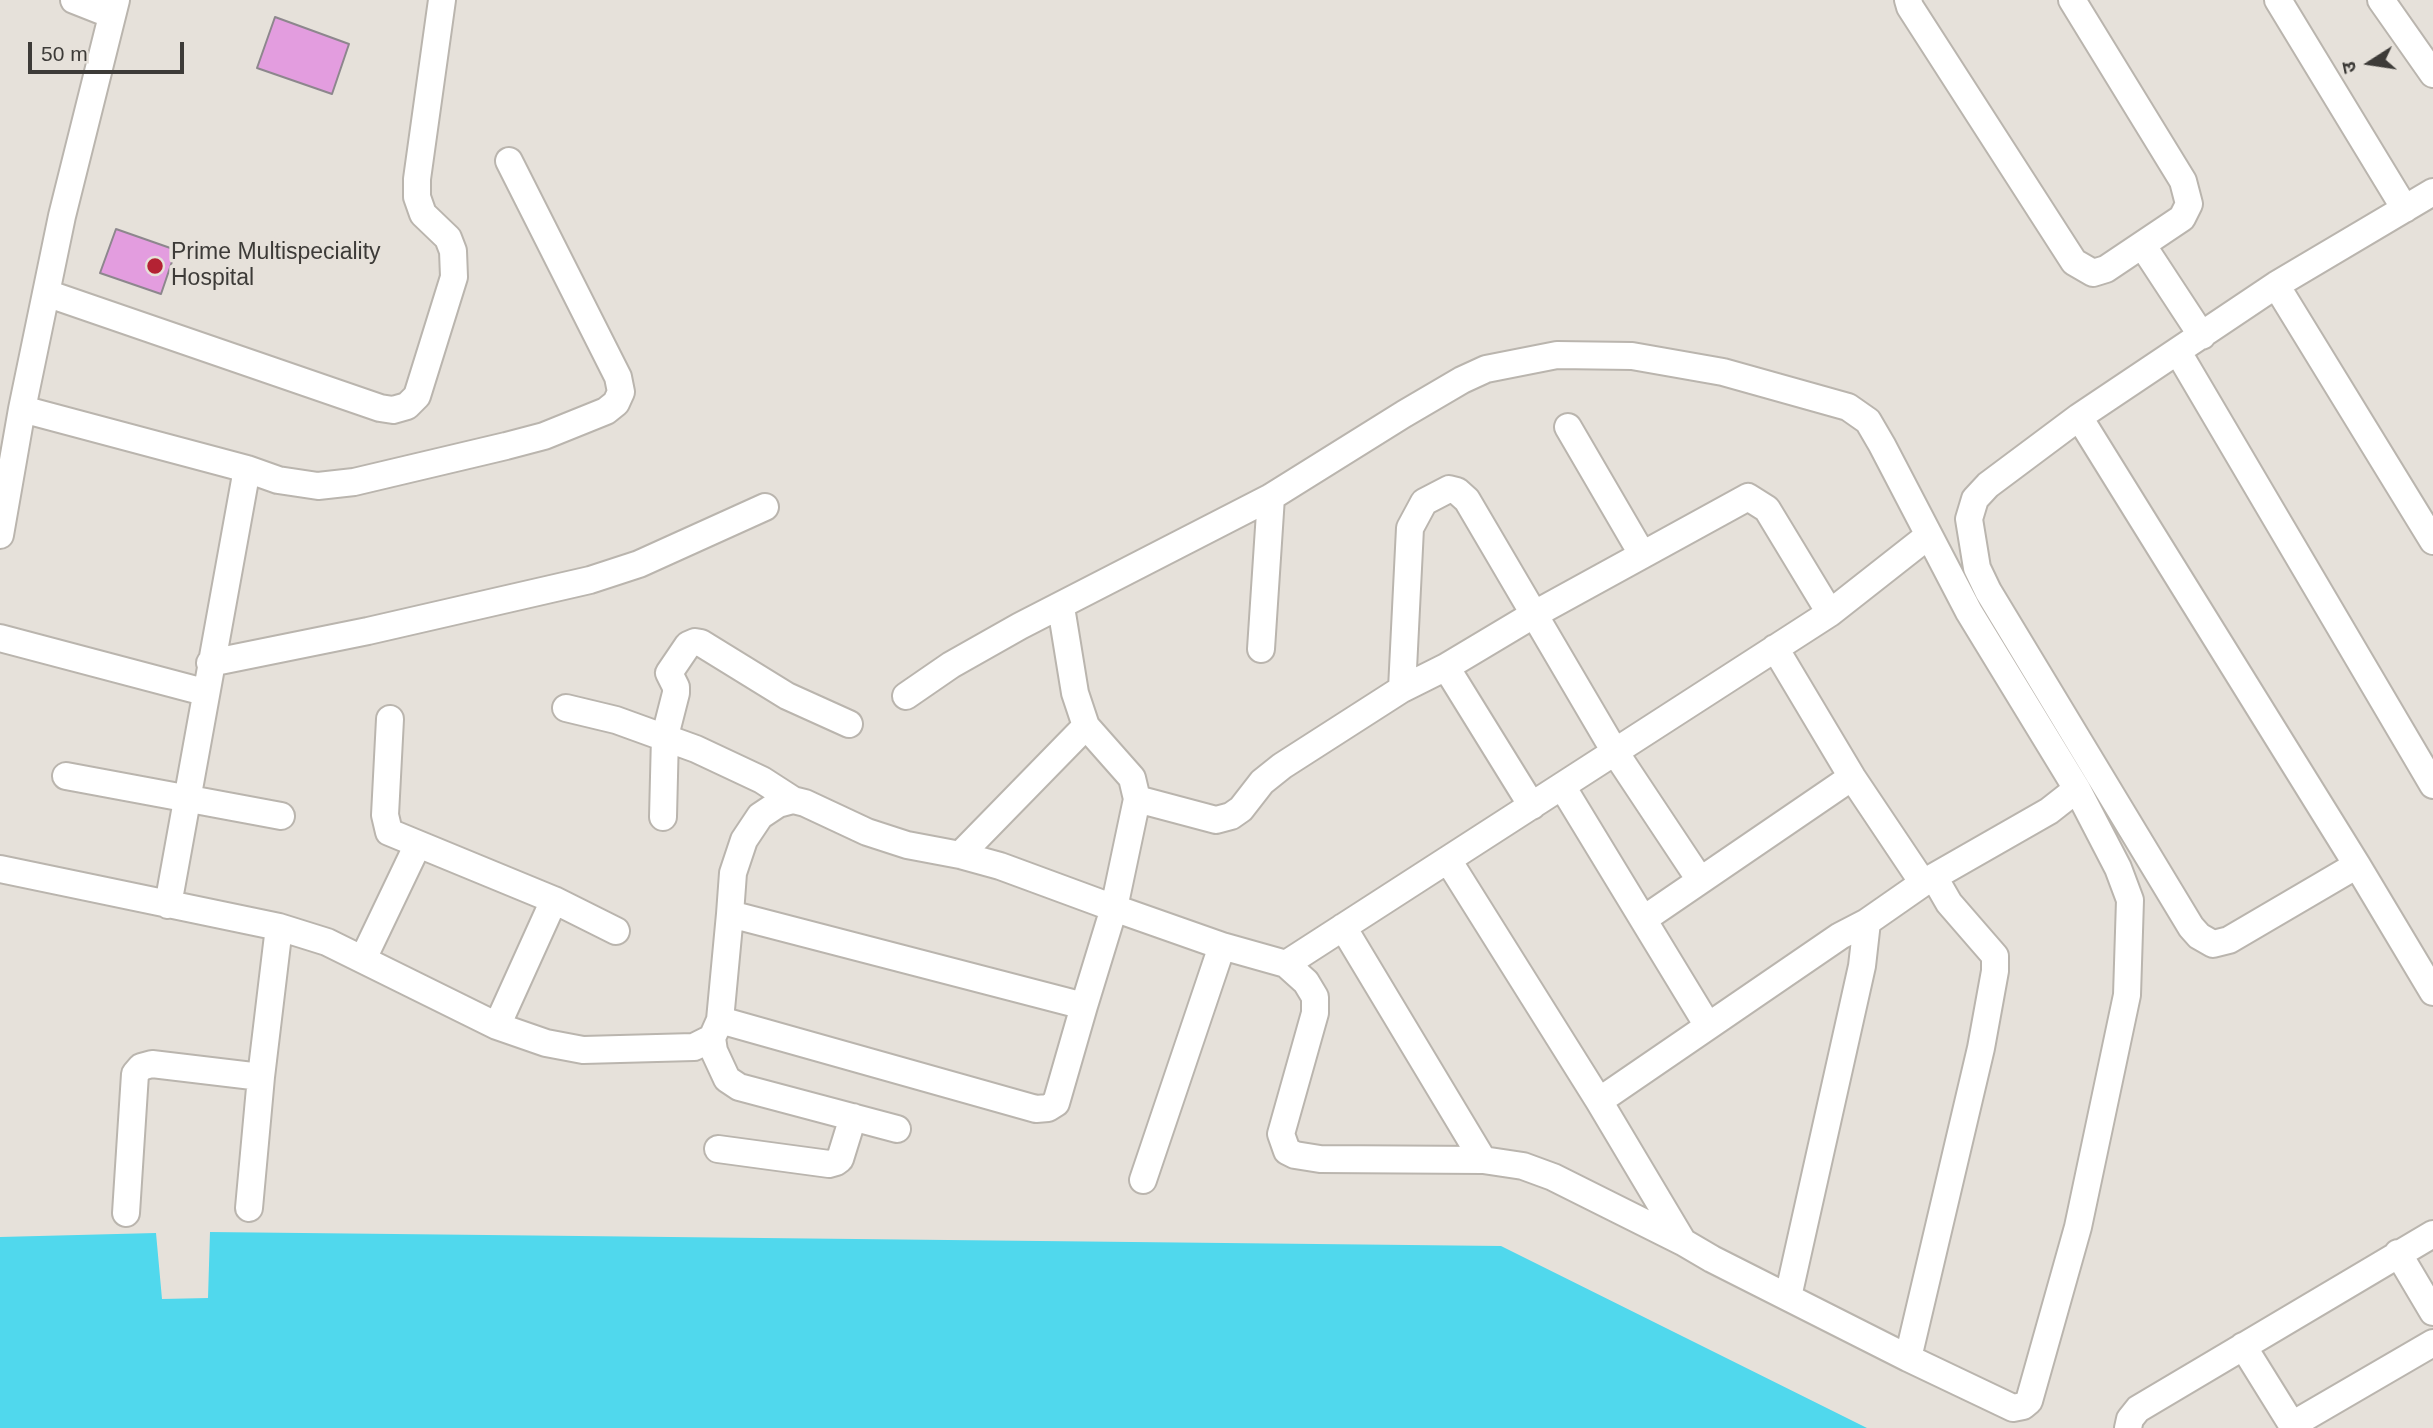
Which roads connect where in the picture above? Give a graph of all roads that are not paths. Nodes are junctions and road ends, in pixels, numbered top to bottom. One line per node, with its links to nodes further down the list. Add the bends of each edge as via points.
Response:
1 (74, 0): 7 (street)
2 (442, 0): 14 (street, via 417,197 423,214 448,238 454,277 416,396 407,406 380,408)
3 (1908, 0): 12 (street, via 2074,262 2093,273)
4 (2072, 0): 12 (street, via 2187,191 2189,204 2182,218)
5 (2278, 0): 11 (street)
6 (2381, 0): 8 (street)
7 (114, 7): 14 (street)
8 (2433, 74)
9 (509, 161): 20 (street, via 618,377 621,392 616,403 544,436 354,482 318,486)
10 (2433, 192): 11 (street)
11 (2405, 209): 13 (street)
12 (2143, 246): 15 (street)
13 (2276, 285): 15 (street); 25 (street)
14 (46, 293): 18 (street)
15 (2202, 336): 16 (street)
16 (2178, 352): 17 (street); 46 (street)
17 (2079, 417): 58 (street); 58 (street, via 1975,499 1969,519 1977,568 2191,927 2213,944 2229,940)
18 (14, 422): 20 (street); 23 (street)
19 (1568, 427): 26 (street)
20 (247, 469): 33 (street)
21 (1271, 497): 24 (street, via 1486,369 1557,355 1632,356 1723,372 1848,407 1868,421); 27 (street); 32 (street)
22 (765, 507): 33 (street, via 639,564 590,580)
23 (1, 524)
24 (1928, 536): 28 (street); 48 (street)
25 (2433, 541)
26 (1642, 554): 28 (street, via 1748,496 1767,509); 29 (street)
27 (1060, 607): 37 (street, via 951,665); 41 (street, via 1075,694)
28 (1830, 613): 31 (street)
29 (1532, 615): 34 (street); 35 (street, via 1462,495 1449,489 1424,502 1410,528); 43 (street)
30 (0, 638): 36 (street)
31 (1775, 648): 43 (street); 45 (street)
32 (1261, 649)
33 (210, 663): 36 (street)
34 (1446, 667): 35 (street); 52 (street)
35 (1402, 689): 49 (street, via 1282,766 1231,816 1216,820)
36 (204, 692): 50 (street)
37 (905, 696)
38 (566, 708): 42 (street)
39 (390, 719): 55 (street, via 386,823 389,832)
40 (849, 724): 42 (street, via 787,696 695,642 670,670 676,693)
41 (1086, 726): 49 (street, via 1132,778); 56 (street)
42 (665, 736): 51 (street, via 734,765); 54 (street)
43 (1615, 752): 47 (street); 60 (street)
44 (66, 776): 50 (street)
45 (1852, 777): 60 (street); 61 (street)
46 (2433, 785)
47 (1562, 786): 52 (street); 66 (street)
48 (2077, 789): 61 (street, via 2049,811); 95 (street, via 2122,875 2130,900 2127,995 2078,1227 2029,1401 2013,1408)
49 (1137, 799): 64 (street)
50 (187, 800): 53 (street); 63 (street)
51 (793, 800): 56 (street, via 867,832); 65 (street, via 760,816 744,840 733,873)
52 (1532, 806): 57 (street)
53 (281, 816)
54 (663, 817)
55 (418, 844): 62 (street); 72 (street)
56 (960, 855): 64 (street)
57 (1448, 860): 69 (street); 80 (street)
58 (2357, 865): 74 (street)
59 (0, 869): 63 (street)
60 (1700, 880): 66 (street)
61 (1929, 880): 67 (street); 95 (street, via 1986,942 1995,956 1995,971)
62 (554, 900): 70 (street); 76 (street)
63 (168, 905): 68 (street)
64 (1114, 908): 71 (street); 75 (street)
65 (730, 914): 75 (street); 78 (street)
66 (1644, 919): 77 (street)
67 (1867, 922): 77 (street); 91 (street, via 1862,966)
68 (279, 927): 72 (street); 79 (street)
69 (1343, 927): 73 (street); 84 (street)
70 (616, 931)
71 (1222, 946): 73 (street); 85 (street)
72 (363, 959): 76 (street)
73 (1286, 964): 84 (street, via 1315,997 1315,1013 1280,1135 1287,1151 1320,1159)
74 (2433, 992)
75 (1084, 1006): 78 (street, via 1056,1103 1048,1108)
76 (498, 1026): 78 (street, via 583,1050 694,1047)
77 (1708, 1027): 80 (street)
78 (716, 1029): 81 (street, via 714,1052 727,1079 739,1087)
79 (261, 1077): 86 (street); 87 (street, via 141,1066 135,1074)
80 (1599, 1101): 89 (street)
81 (853, 1117): 82 (street); 83 (street, via 836,1163)
82 (897, 1129)
83 (718, 1149)
84 (1483, 1160): 89 (street, via 1523,1166 1553,1177)
85 (1143, 1180)
86 (249, 1208)
87 (125, 1213)
88 (2433, 1234): 90 (street)
89 (1683, 1242): 91 (street)
90 (2398, 1253): 92 (street); 94 (street)
91 (1788, 1297): 95 (street)
92 (2433, 1312)
93 (2433, 1343): 96 (street)
94 (2243, 1346): 96 (street); 97 (street, via 2138,1409)
95 (1908, 1358)
96 (2293, 1427)
97 (2128, 1428)

